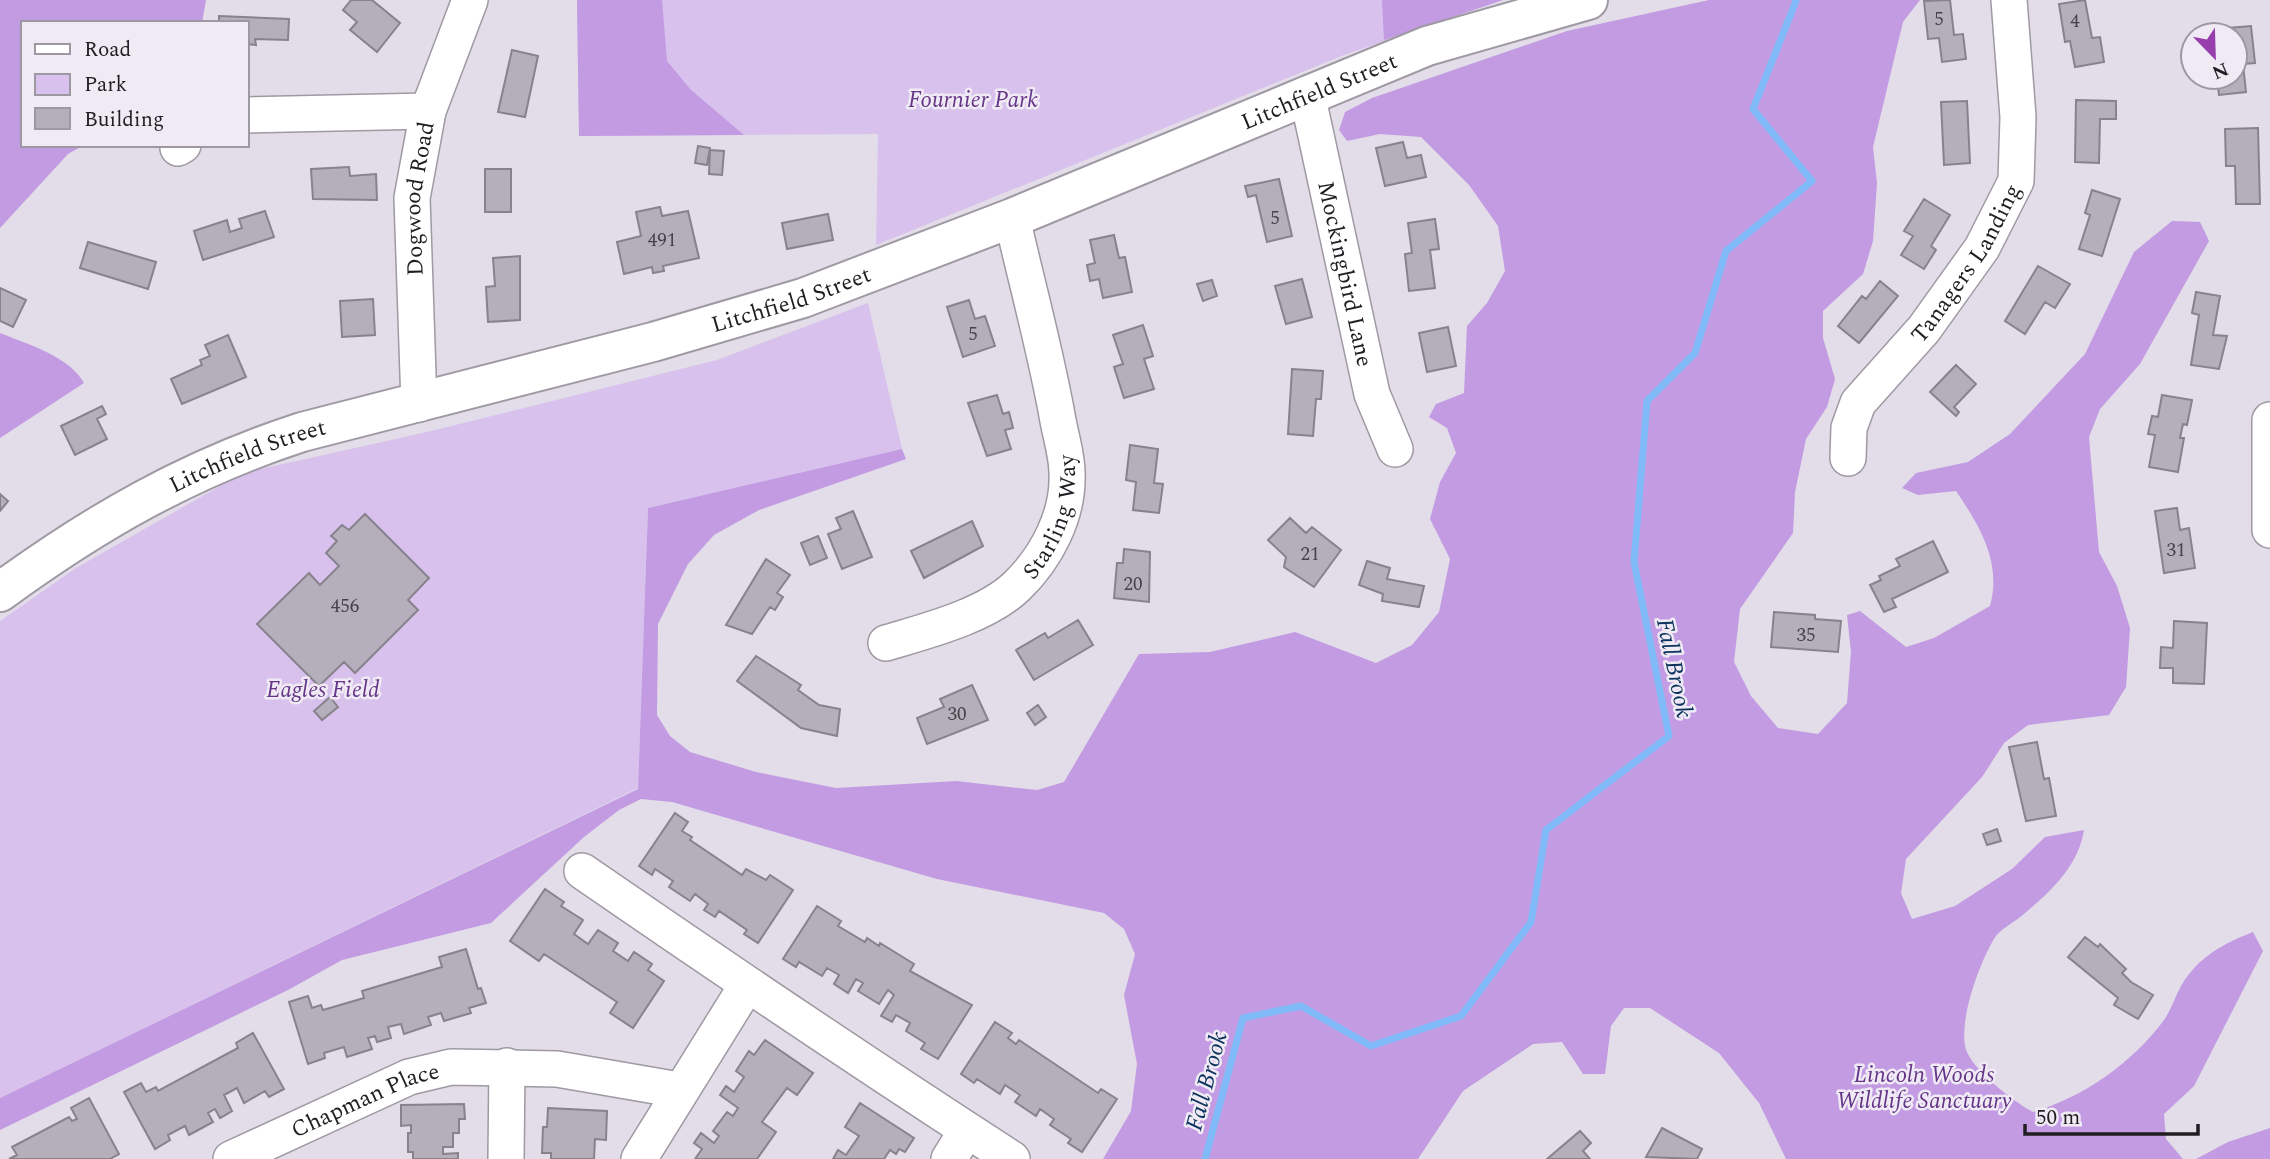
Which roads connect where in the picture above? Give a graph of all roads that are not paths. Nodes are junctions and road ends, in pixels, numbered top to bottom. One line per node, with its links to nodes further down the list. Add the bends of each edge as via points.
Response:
1 (470, 0): 5 (street, Dogwood Road)
2 (1588, 0): 4 (main road, Litchfield Street, via 1440,42)
3 (2009, 0): 11 (street, Tanagers Landing, via 2018,117 2016,181 1982,248 1924,329 1858,403 1849,428)
4 (1307, 94): 7 (main road, Litchfield Street); 10 (street, Mockingbird Lane, via 1372,394)
5 (428, 111): 6 (street); 8 (street, Dogwood Road, via 412,198)
6 (248, 115)
7 (1012, 218): 8 (main road, Litchfield Street, via 803,298); 14 (street, Starling Way, via 1051,381 1067,473 1060,521 1042,557 1015,588 944,625)
8 (419, 404): 13 (main road, Litchfield Street, via 302,432 205,468 68,542)
9 (2270, 420): 12 (street)
10 (1395, 449)
11 (1848, 458)
12 (2270, 530)
13 (0, 592)
14 (886, 643)
15 (582, 871): 16 (street)
16 (747, 985): 18 (street); 19 (street)
17 (507, 1066): 18 (street, Chapman Place, via 601,1075); 20 (street, Chapman Place, via 451,1067 410,1077); 21 (street)
18 (679, 1090): 22 (street)
19 (967, 1130): 23 (street); 24 (street)
20 (231, 1159)
21 (506, 1159)
22 (639, 1159)
23 (948, 1159)
24 (1012, 1159)

